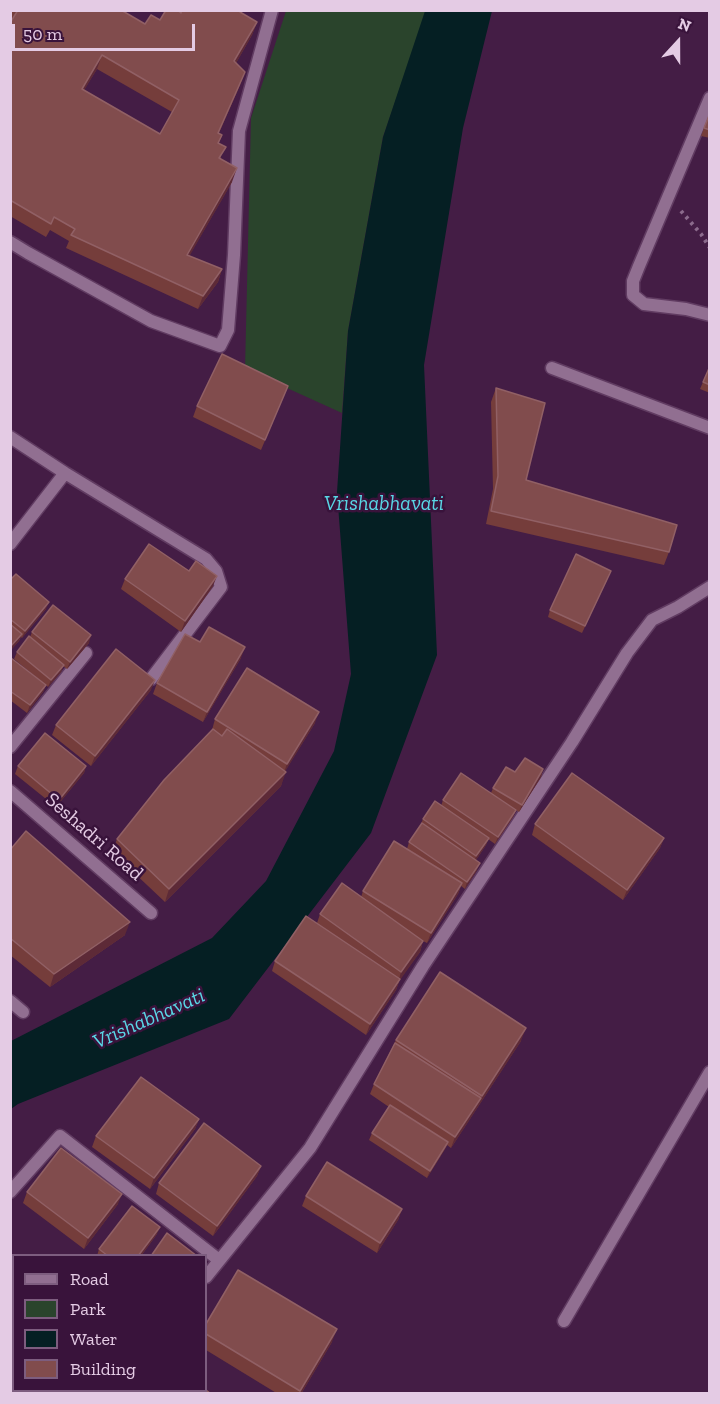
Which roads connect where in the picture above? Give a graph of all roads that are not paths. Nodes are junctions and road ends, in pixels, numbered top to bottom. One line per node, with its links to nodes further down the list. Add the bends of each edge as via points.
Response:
1 (272, 10): 3 (street, via 239,130 228,330 220,346 151,321)
2 (710, 98): 4 (street, via 633,280 633,295 644,304)
3 (10, 242)
4 (710, 315)
5 (552, 368): 6 (street)
6 (710, 428)
7 (10, 437): 8 (street)
8 (65, 474): 9 (street); 12 (street, via 206,559 216,571 221,587)
9 (10, 544)
10 (710, 587): 20 (street, via 652,620 627,653 310,1148)
11 (86, 653): 13 (street)
12 (151, 679)
13 (10, 747)
14 (10, 791): 15 (street, Seshadri Road)
15 (151, 913)
16 (10, 1001): 17 (street)
17 (23, 1012)
18 (710, 1072): 22 (street)
19 (10, 1192): 20 (street, via 60,1136)
20 (219, 1260): 21 (street)
21 (207, 1277)
22 (564, 1321)

